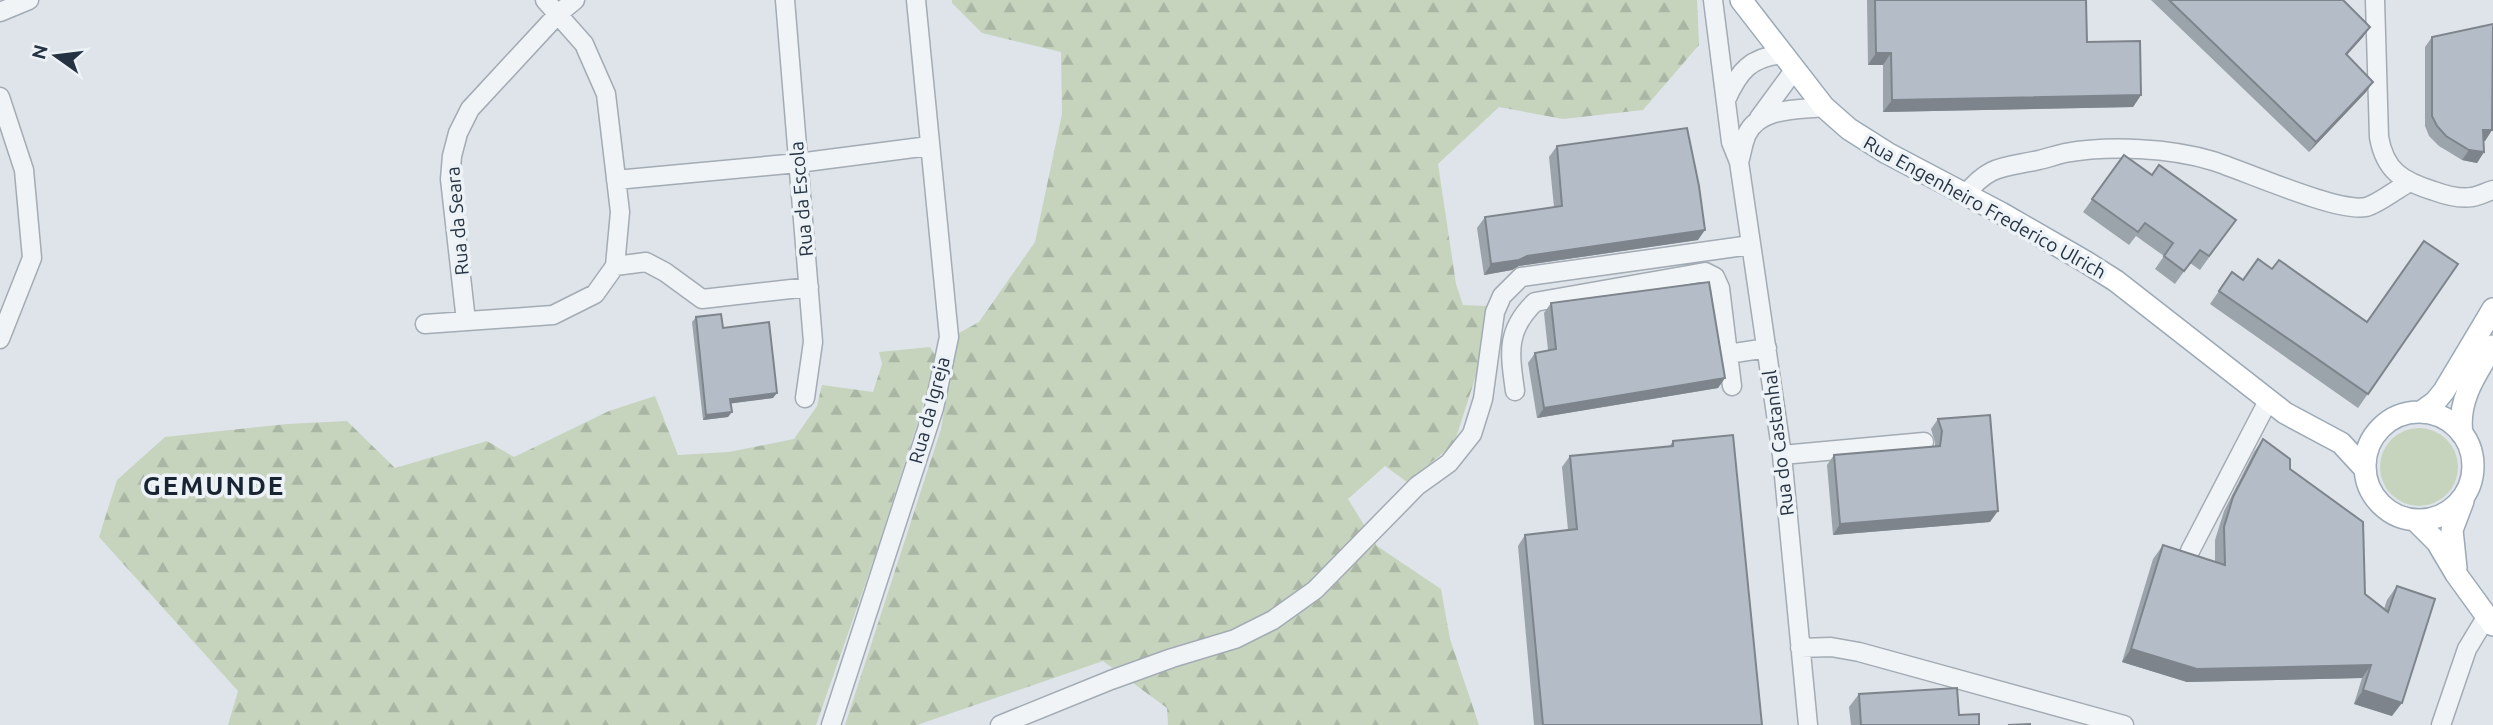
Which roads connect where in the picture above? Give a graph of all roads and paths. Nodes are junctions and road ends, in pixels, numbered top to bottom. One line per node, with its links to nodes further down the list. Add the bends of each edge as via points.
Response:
1 (29, 0): 9 (street)
2 (545, 0): 10 (street)
3 (575, 0): 10 (street, Rua da Seara)
4 (785, 0): 18 (street, Rua da Escola)
5 (916, 0): 16 (street, Rua da Igreja)
6 (1713, 0): 13 (street, Rua do Castanhal)
7 (1741, 0): 11 (main road, Rua Engenheiro Frederico Ulrich)
8 (2375, 0): 20 (street, via 2382,155)
9 (0, 12)
10 (558, 14): 19 (street, via 584,44 606,94); 27 (street, Rua da Seara, via 470,109 458,133 450,179)
11 (1789, 61): 13 (street, via 1770,55 1751,63 1737,77); 14 (main road, Rua Engenheiro Frederico Ulrich); 15 (street, Rua do Castanhal)
12 (0, 97): 29 (street, via 24,170 32,258)
13 (1726, 101): 17 (street, Rua do Castanhal, via 1731,142)
14 (1824, 107): 15 (street, via 1778,111); 22 (main road, Rua Engenheiro Frederico Ulrich, via 1865,141)
15 (1756, 121): 17 (street, Rua do Castanhal, via 1746,135)
16 (929, 146): 18 (street); 51 (street, Rua da Igreja, via 949,337 934,408)
17 (1740, 162): 23 (street, Rua do Castanhal)
18 (798, 163): 19 (street); 25 (street, Rua da Escola)
19 (616, 180): 24 (street, via 620,212)
20 (2408, 183): 21 (street, via 2471,198); 22 (street, via 2366,207 2349,206 2211,160 2169,152 2098,150 1987,172)
21 (2493, 190)
22 (1965, 195): 36 (main road, Rua Engenheiro Frederico Ulrich, via 2116,281)
23 (1751, 245): 31 (street, Rua do Castanhal); 50 (street, via 1521,277 1502,296 1495,312 1485,387 1472,434 1449,463 1417,486 1315,590 1273,620 1235,639 1172,658)
24 (615, 266): 25 (street, via 646,262 702,299); 27 (street, via 596,294 553,315)
25 (809, 287): 35 (street, Rua da Escola, via 813,342)
26 (2493, 309): 37 (main road, via 2444,391)
27 (466, 321): 28 (street)
28 (425, 324)
29 (0, 339)
30 (2493, 346): 40 (main road, via 2462,405)
31 (1766, 348): 32 (street); 42 (street, Rua do Castanhal)
32 (1728, 354): 33 (street); 34 (street, via 1720,288 1715,277 1705,272 1535,302 1520,321 1510,348)
33 (1732, 386)
34 (1515, 391)
35 (805, 398)
36 (2268, 401): 38 (main road, Rua Engenheiro Frederico Ulrich); 46 (street)
37 (2421, 412): 39 (main road, via 2388,421); 40 (main road, via 2451,422)
38 (2324, 434): 39 (main road, Rua Engenheiro Frederico Ulrich); 43 (main road, Rua Engenheiro Frederico Ulrich, via 2341,443)
39 (2376, 434): 43 (main road)
40 (2462, 434): 44 (main road, via 2473,463)
41 (1924, 442): 42 (street)
42 (1782, 455): 49 (street, Rua do Castanhal)
43 (2365, 469): 45 (main road, via 2377,501 2390,513)
44 (2465, 494): 45 (main road, via 2442,516); 47 (main road, via 2452,530)
45 (2415, 520): 47 (main road, via 2437,542)
46 (2190, 551)
47 (2456, 574): 48 (main road)
48 (2490, 620): 54 (street, via 2467,649)
49 (1800, 648): 52 (street, Rua do Castanhal); 53 (street, via 1859,652)
50 (1004, 724)
51 (831, 725)
52 (1808, 725)
53 (2124, 725)
54 (2441, 725)

